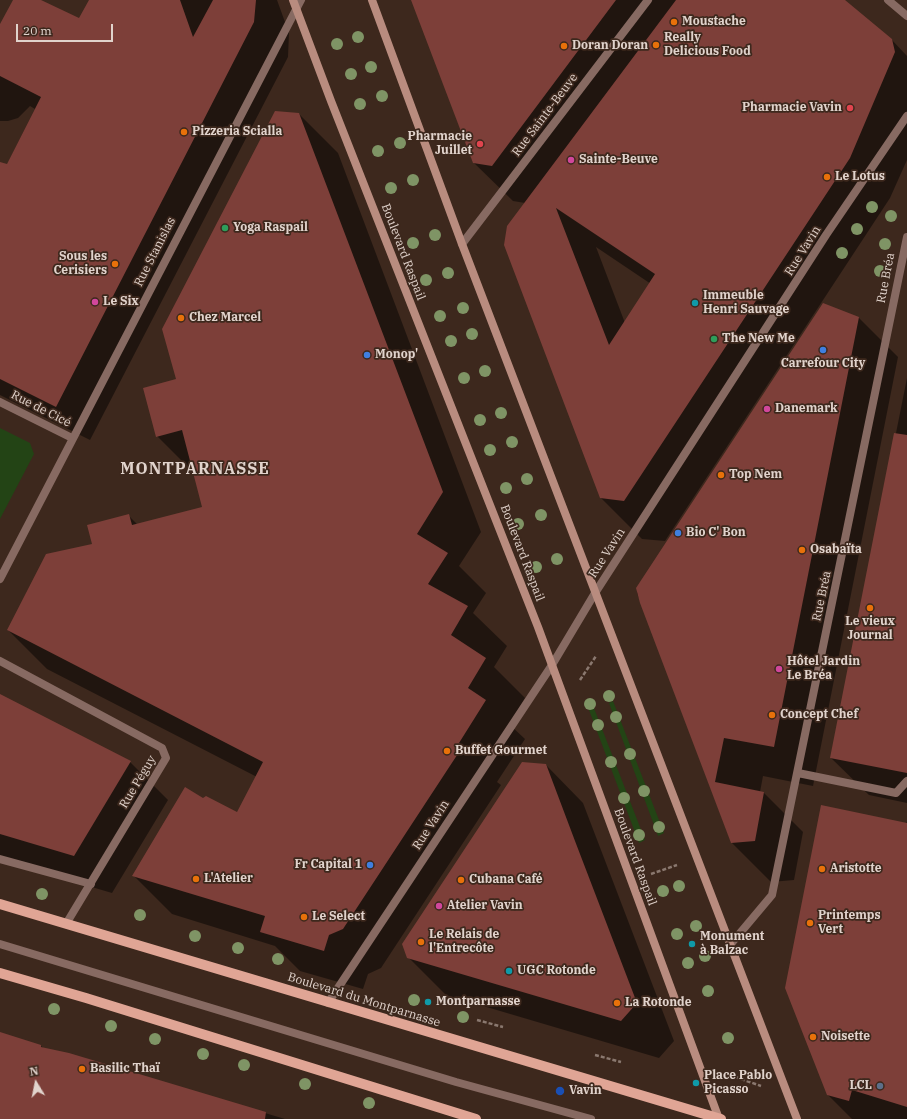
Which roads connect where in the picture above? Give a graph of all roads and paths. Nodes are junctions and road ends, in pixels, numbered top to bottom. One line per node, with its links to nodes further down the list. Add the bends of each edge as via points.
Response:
1 (372, 0): 8 (main road)
2 (648, 0): 8 (street, Rue Sainte-Beuve)
3 (888, 0): 5 (street)
4 (297, 2): 10 (street, Rue Stanislas); 15 (main road, Boulevard Raspail, via 331,101)
5 (907, 16)
6 (907, 116): 12 (street, Rue Vavin, via 826,235)
7 (907, 237): 17 (street, Rue Bréa)
8 (462, 244): 12 (main road)
9 (0, 402): 10 (street, Rue de Cicé)
10 (72, 438): 11 (street, Rue Stanislas)
11 (0, 579)
12 (595, 593): 15 (street, Rue Vavin); 26 (main road)
13 (596, 656): 16 (path)
14 (0, 661): 22 (street, Rue Péguy, via 162,748 165,753 166,758)
15 (552, 665): 28 (street, Rue Vavin); 37 (main road, Boulevard Raspail)
16 (579, 682)
17 (798, 773): 18 (street, via 896,793); 26 (street, Rue Bréa, via 772,895)
18 (907, 781)
19 (0, 860): 22 (street)
20 (679, 864): 21 (path)
21 (649, 875)
22 (91, 884): 24 (street, Rue Péguy)
23 (0, 904): 24 (main road, Boulevard du Montparnasse)
24 (66, 924): 28 (main road, Boulevard du Montparnasse)
25 (0, 944): 36 (street, via 456,1082)
26 (730, 945): 38 (main road)
27 (0, 973): 35 (main road)
28 (328, 1003): 37 (main road, Boulevard du Montparnasse)
29 (477, 1020): 30 (path)
30 (503, 1027)
31 (595, 1055): 32 (path)
32 (621, 1062)
33 (722, 1072): 34 (path)
34 (765, 1087)
35 (476, 1119)
36 (591, 1119)
37 (719, 1119)
38 (796, 1119)

